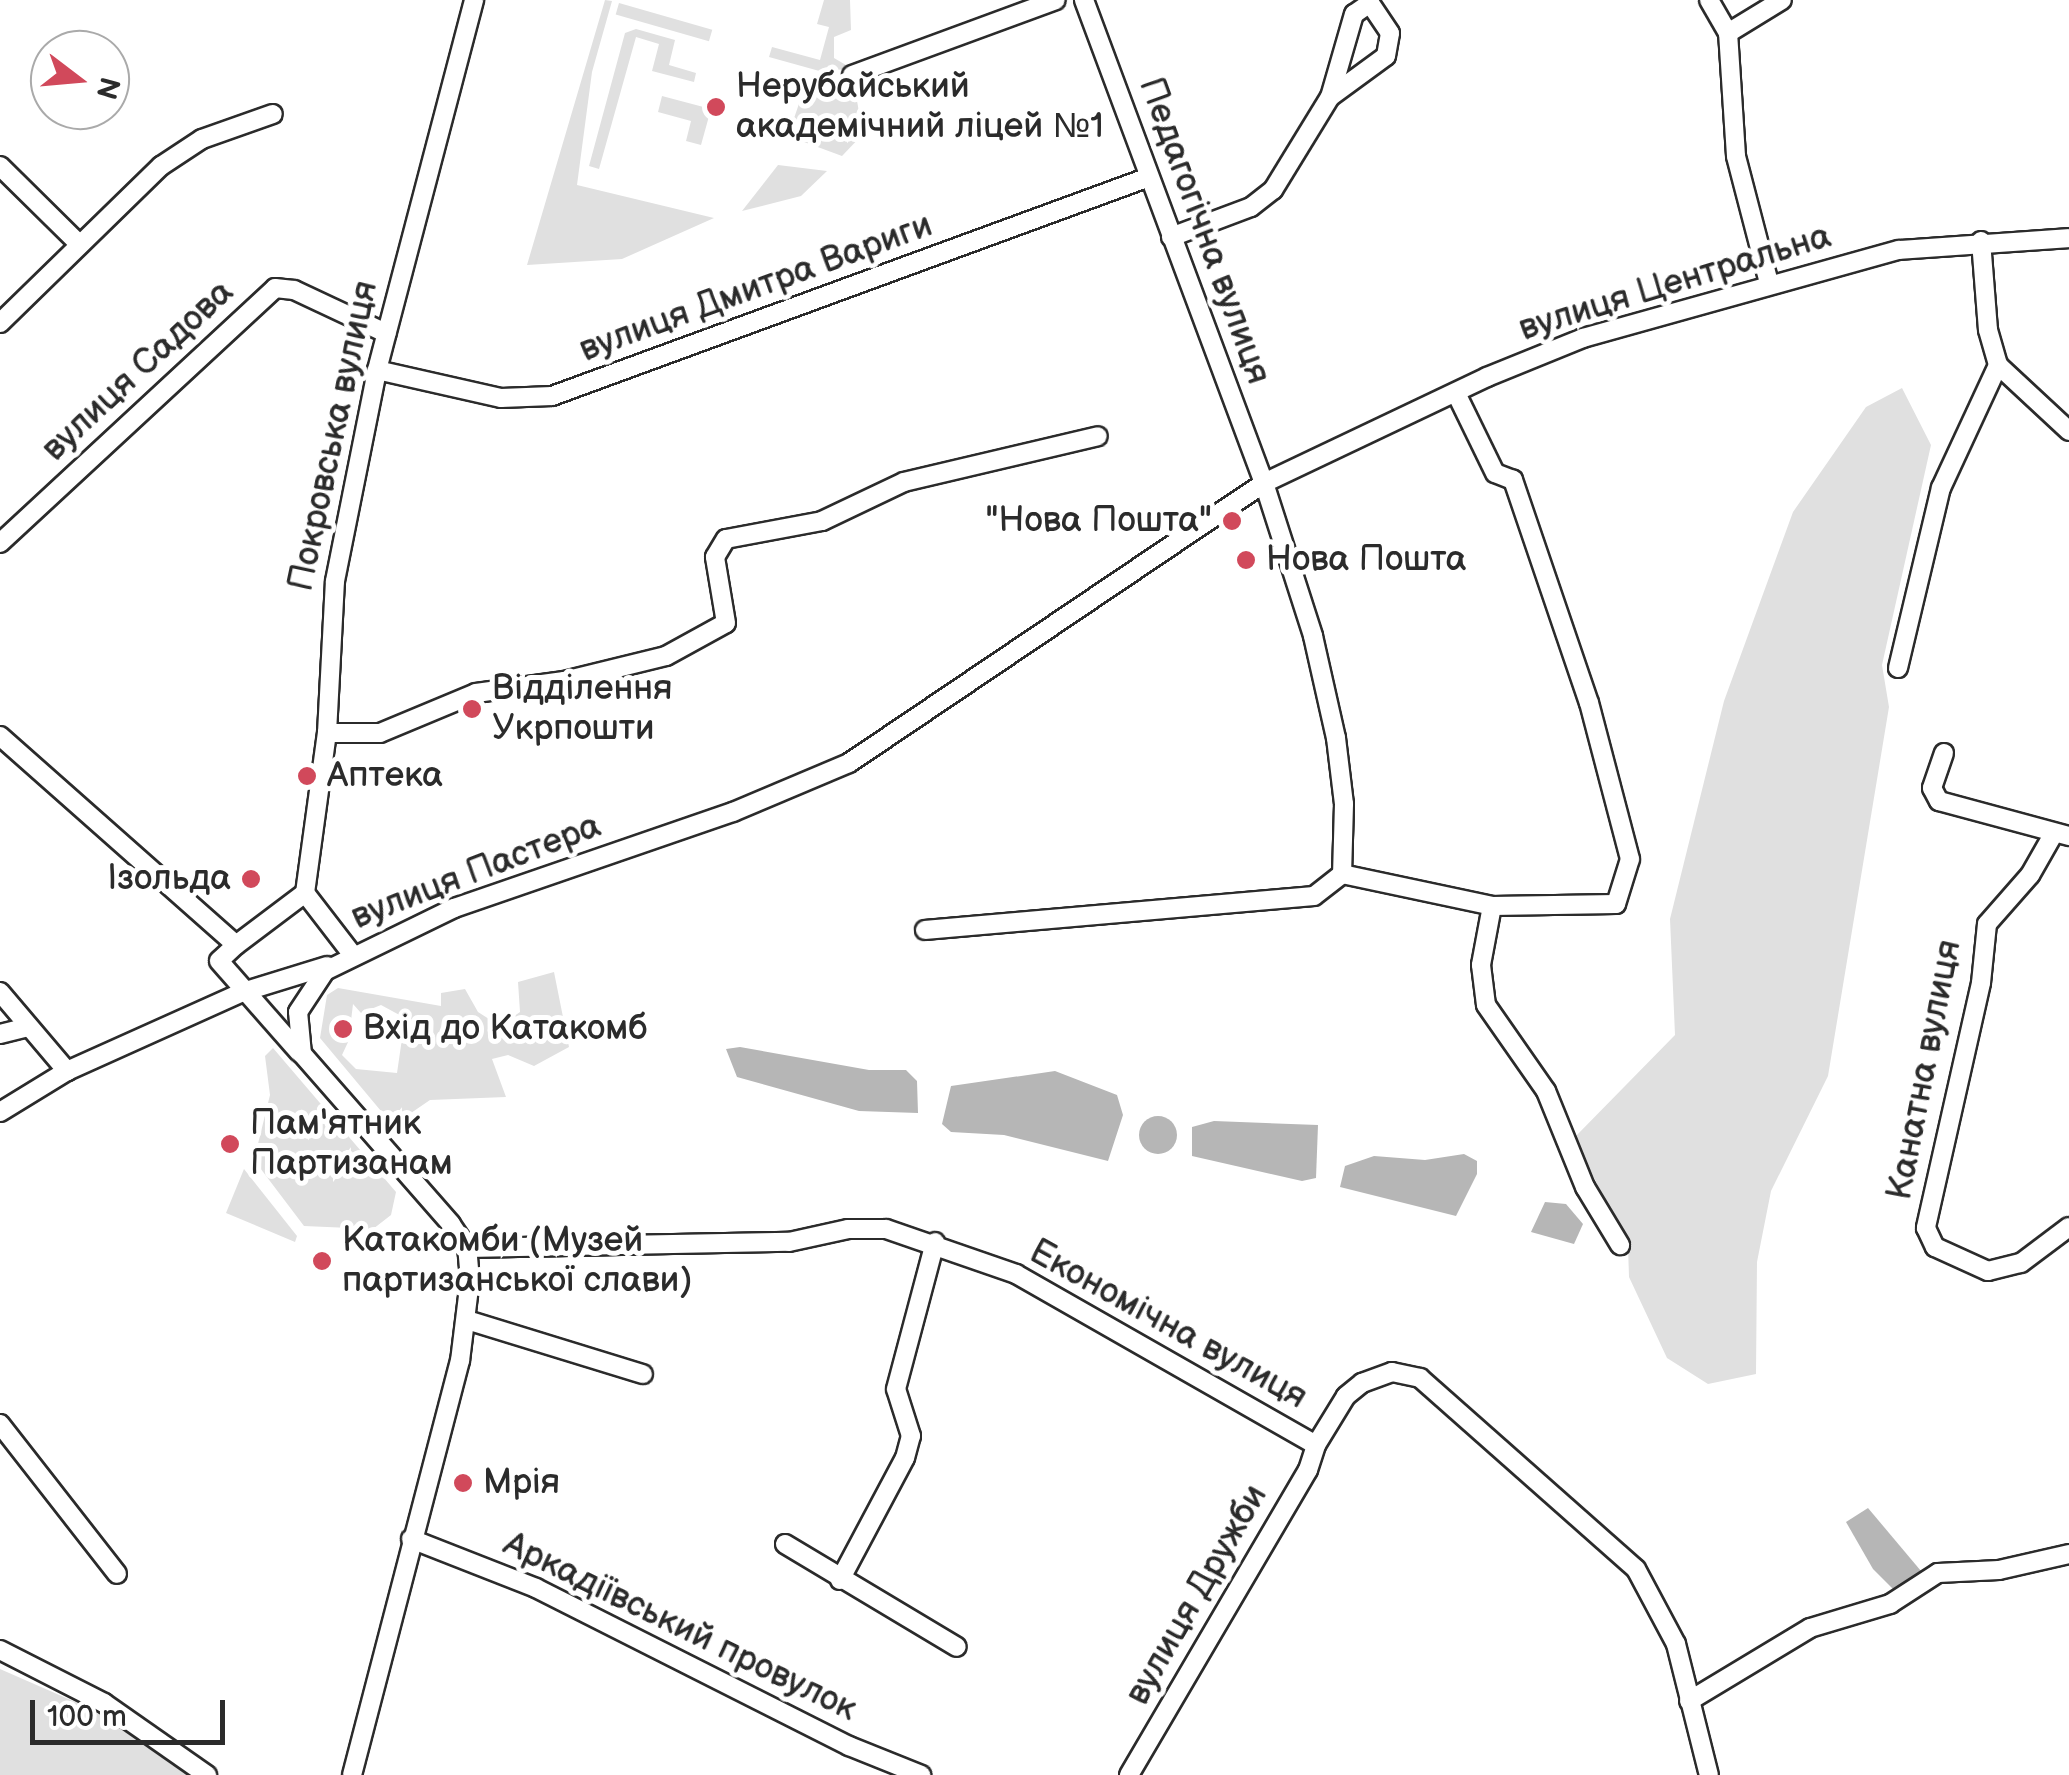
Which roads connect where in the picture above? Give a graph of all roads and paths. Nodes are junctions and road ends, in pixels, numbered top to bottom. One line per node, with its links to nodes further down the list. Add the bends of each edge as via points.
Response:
1 (474, 0): 18 (street, Покровська вулиця)
2 (1056, 0): 7 (street)
3 (1084, 0): 11 (street, Педагогічна вулиця)
4 (1709, 0): 6 (street)
5 (1782, 0): 6 (street)
6 (1728, 33): 16 (street, via 1736,156)
7 (852, 75)
8 (1330, 98): 8 (street, via 1386,56 1390,33 1378,8 1362,5 1354,14); 12 (street, via 1263,199)
9 (274, 114): 15 (street, via 182,151)
10 (0, 166): 15 (street)
11 (1149, 177): 12 (street, Педагогічна вулиця); 20 (street, вулиця Дмитра Вариги, via 552,396 501,398)
12 (1172, 237): 24 (street, Педагогічна вулиця)
13 (2069, 238): 14 (street, вулиця Центральна)
14 (1981, 241): 16 (street, вулиця Центральна, via 1898,250); 19 (street)
15 (80, 245): 17 (street)
16 (1769, 284): 21 (street, вулиця Центральна, via 1583,338)
17 (0, 323)
18 (386, 333): 20 (street, Покровська вулиця); 25 (street, вулиця Садова, via 294,290 275,288)
19 (1998, 365): 22 (street); 26 (street, via 1941,488)
20 (377, 370): 27 (street, Покровська вулиця, via 330,609)
21 (1456, 393): 24 (street, вулиця Центральна); 33 (street, via 1495,473 1514,480 1618,797 1630,860 1622,896 1609,908)
22 (2069, 431)
23 (1098, 436): 27 (street, via 904,482 822,521 726,539 715,557 726,623 666,656 564,681 476,692 380,733)
24 (1264, 484): 31 (street, Педагогічна вулиця, via 1313,636 1336,738 1344,804); 36 (street, вулиця Пастера, via 849,763 733,812 454,908)
25 (0, 543)
26 (1898, 668)
27 (327, 733): 32 (street, Покровська вулиця)
28 (0, 736): 35 (street)
29 (1944, 753): 30 (street, via 1932,788 1939,801)
30 (2061, 835): 44 (street, Канатна вулиця, via 1987,924 1926,1228 1935,1247 1988,1271 2021,1263)
31 (1342, 874): 33 (street); 34 (street, via 1314,896)
32 (304, 893): 35 (street); 36 (street)
33 (1492, 906): 46 (street, via 1481,965 1486,1004 1546,1091 1586,1187)
34 (925, 930)
35 (236, 945): 38 (street, via 219,961)
36 (345, 958): 38 (street); 41 (street, вулиця Пастера, via 303,996 296,1025)
37 (0, 992): 39 (street)
38 (243, 992): 41 (street); 42 (street)
39 (28, 1027): 40 (street); 42 (street)
40 (0, 1034)
41 (302, 1054): 47 (street)
42 (67, 1071): 43 (street)
43 (0, 1112)
44 (2069, 1227)
45 (935, 1242): 47 (street, Економічна вулиця, via 866,1228 789,1242); 51 (street, Економічна вулиця, via 1078,1306); 56 (street, via 896,1389 911,1436 906,1458)
46 (1620, 1246)
47 (467, 1248): 48 (street)
48 (467, 1320): 49 (street); 52 (street)
49 (643, 1374)
50 (0, 1424): 55 (street)
51 (1316, 1445): 59 (street, Економічна вулиця, via 1346,1396 1378,1376 1401,1372 1441,1391 1636,1569 1664,1613); 63 (street, вулиця Дружби, via 1308,1470)
52 (411, 1539): 61 (street); 62 (street, Аркадіївський провулок, via 536,1588 849,1746)
53 (785, 1544): 56 (street)
54 (2069, 1554): 59 (street, via 1999,1570 1938,1574 1890,1604 1810,1628)
55 (117, 1574)
56 (840, 1580): 57 (street)
57 (956, 1646)
58 (0, 1650): 60 (street, via 104,1703)
59 (1689, 1701): 64 (street, Економічна вулиця)
60 (207, 1775)
61 (352, 1775)
62 (920, 1775)
63 (1129, 1775)
64 (1709, 1775)

